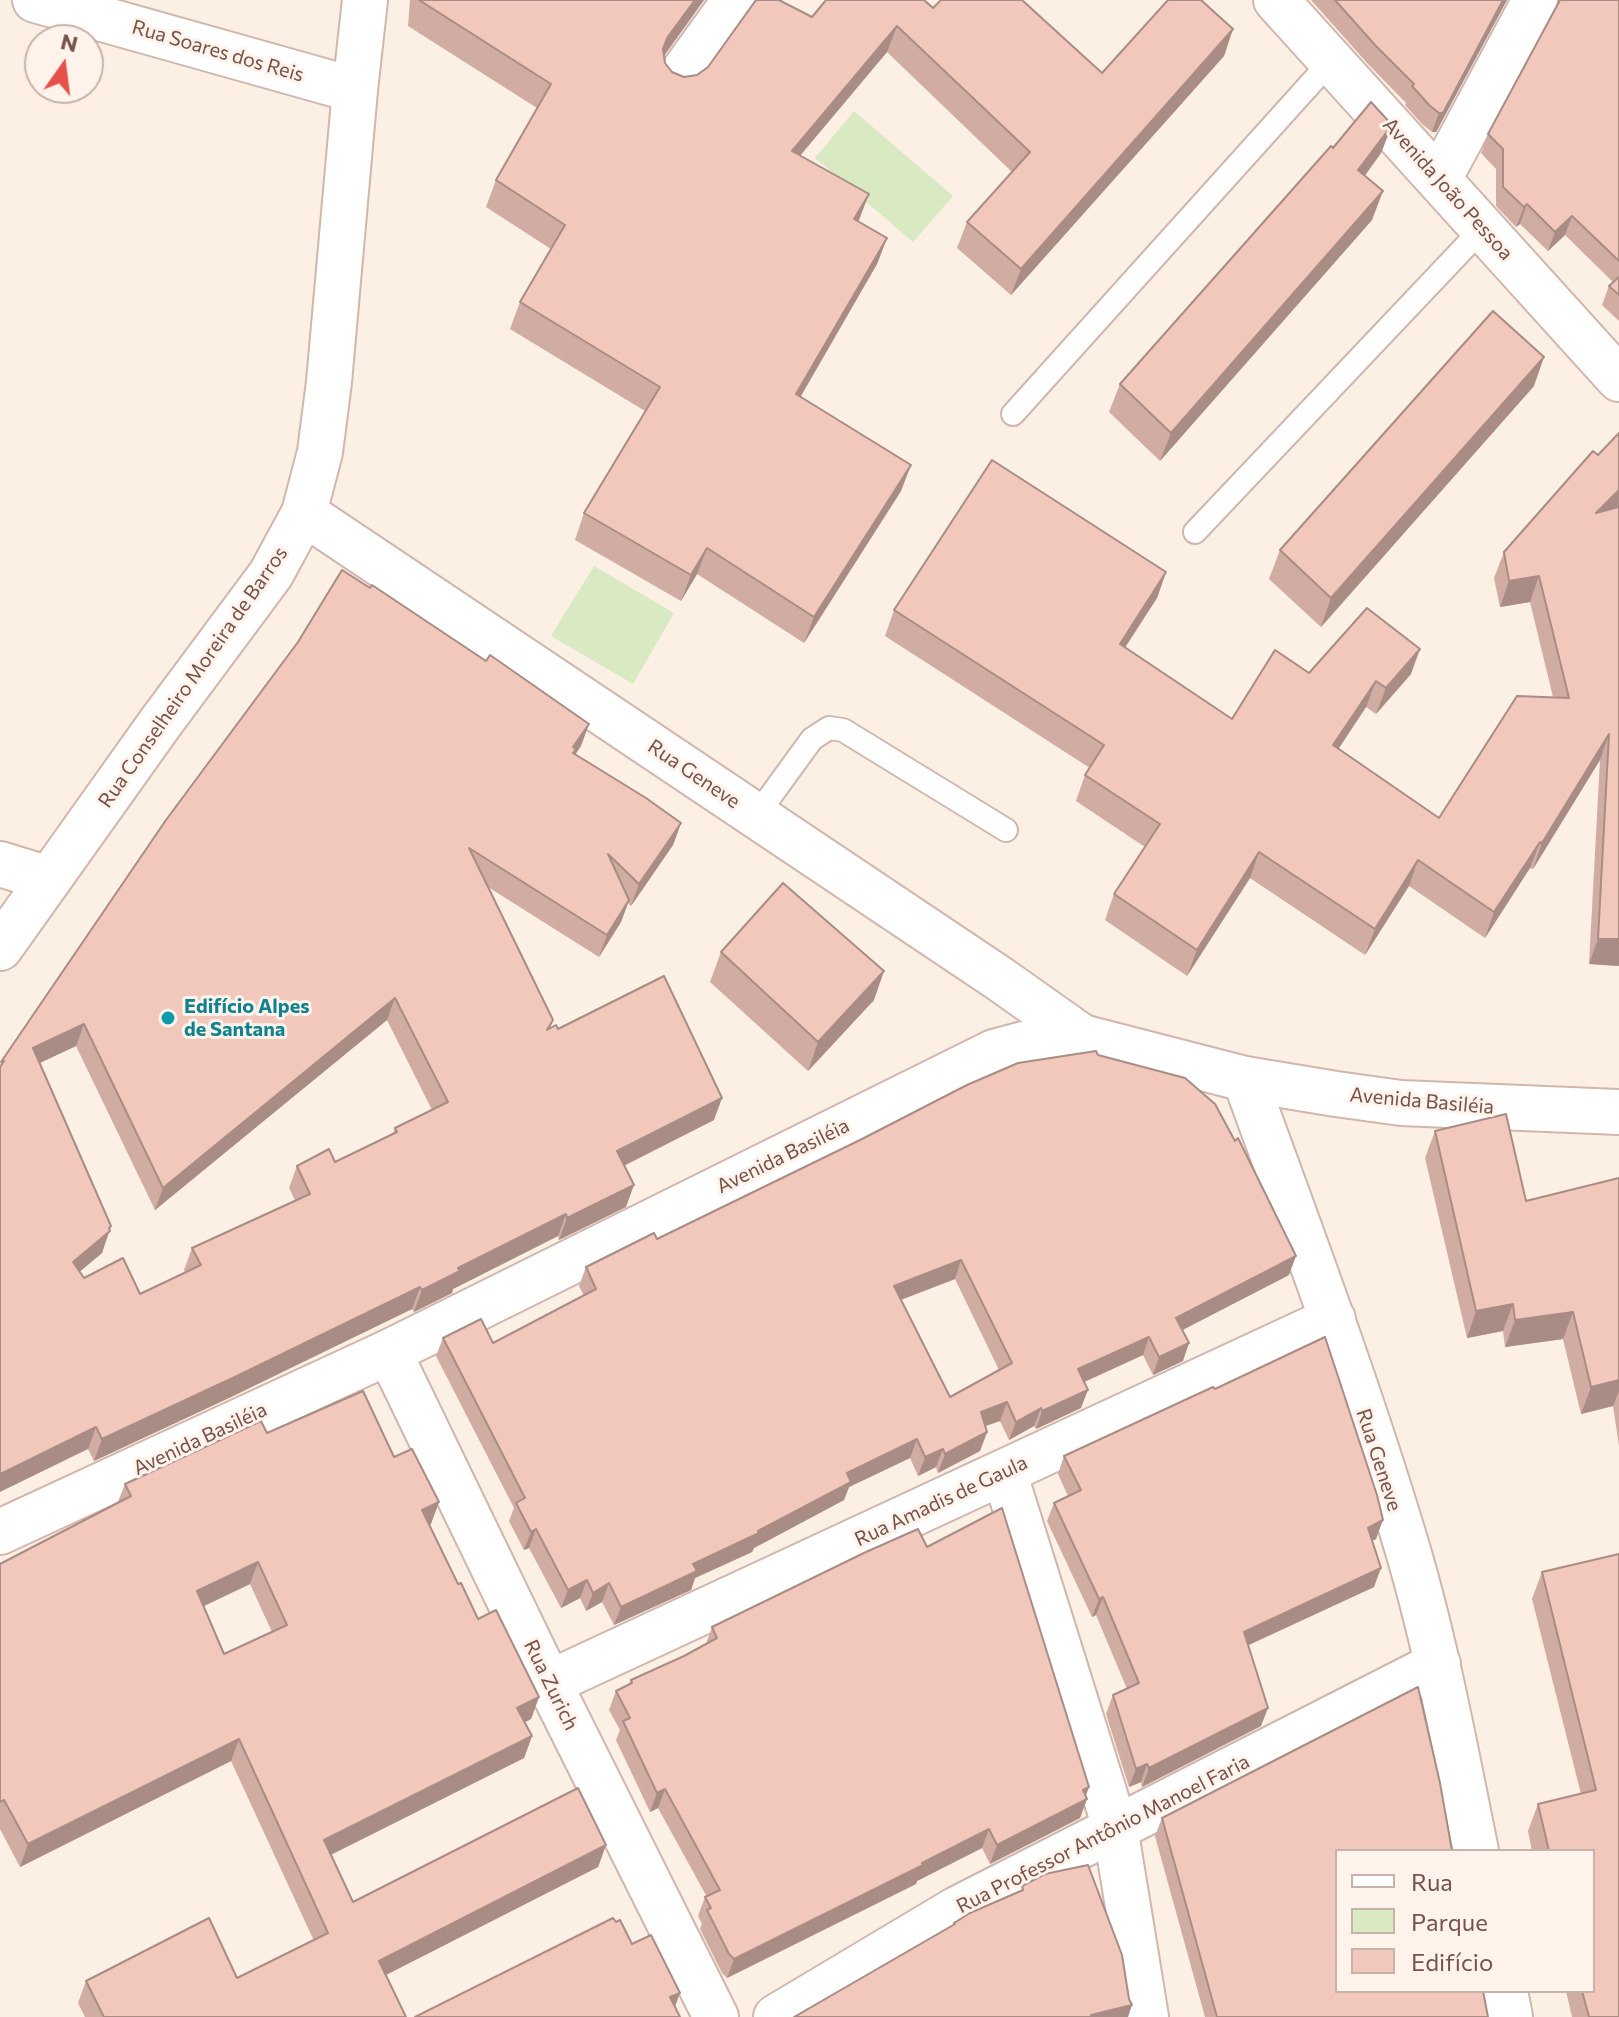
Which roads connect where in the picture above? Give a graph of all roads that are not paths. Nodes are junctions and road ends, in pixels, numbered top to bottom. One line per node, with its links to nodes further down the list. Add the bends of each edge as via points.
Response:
1 (35, 0): 8 (street, Rua Soares dos Reis)
2 (365, 0): 8 (street, Rua Conselheiro Moreira de Barros)
3 (735, 0): 7 (street)
4 (1276, 0): 6 (street, Avenida João Pessoa)
5 (1535, 0): 9 (street)
6 (1331, 61): 9 (street, Avenida João Pessoa); 12 (lane)
7 (678, 79)
8 (355, 90): 13 (street, Rua Conselheiro Moreira de Barros, via 329,382 320,452)
9 (1439, 179): 10 (street, Avenida João Pessoa)
10 (1483, 228): 11 (street, Avenida João Pessoa); 14 (lane)
11 (1619, 379)
12 (1013, 414)
13 (304, 513): 15 (street, Rua Geneve); 18 (street, Rua Conselheiro Moreira de Barros, via 271,574)
14 (1195, 532)
15 (756, 816): 16 (lane, via 812,739 829,728 843,730); 20 (street, Rua Geneve)
16 (1006, 830)
17 (0, 864): 18 (street)
18 (49, 879): 19 (street, Rua Conselheiro Moreira de Barros)
19 (0, 948)
20 (1082, 1037): 21 (street, Avenida Basiléia); 24 (street, Avenida Basiléia, via 994,1052)
21 (1245, 1079): 22 (street, Avenida Basiléia, via 1401,1103); 23 (street, Rua Geneve)
22 (1619, 1112)
23 (1333, 1319): 25 (street, Rua Amadis de Gaula); 27 (street, Rua Geneve, via 1406,1545)
24 (389, 1352): 26 (street, Avenida Basiléia); 28 (street, Rua Zurich)
25 (1004, 1472): 28 (street, Rua Amadis de Gaula); 29 (street)
26 (0, 1532)
27 (1438, 1664): 29 (street, Rua Professor Antônio Manoel Faria); 30 (street, Rua Geneve)
28 (549, 1683): 32 (street, Rua Zurich)
29 (1115, 1827): 33 (street, Rua Professor Antônio Manoel Faria, via 957,1909); 34 (street)
30 (1476, 1849)
31 (1505, 1993): 35 (street)
32 (716, 2017)
33 (776, 2017)
34 (1146, 2017)
35 (1510, 2017)

